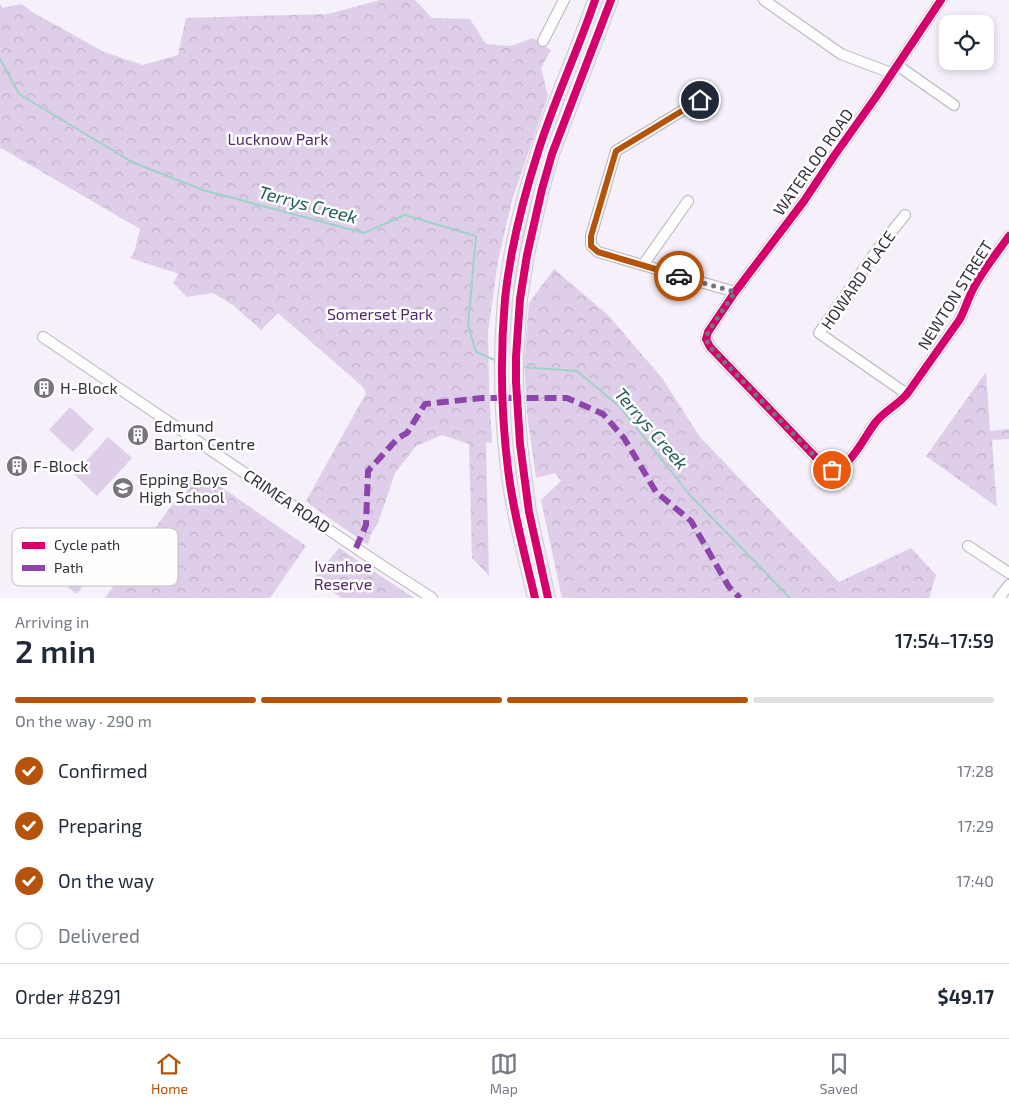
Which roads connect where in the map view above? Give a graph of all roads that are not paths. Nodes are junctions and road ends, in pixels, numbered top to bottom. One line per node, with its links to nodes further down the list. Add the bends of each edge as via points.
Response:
1 (564, 0): 6 (street)
2 (595, 0): 22 (highway, via 538,150 512,252 505,298 503,419 508,470)
3 (611, 0): 23 (highway, via 552,154 527,254 520,299 516,382 522,461 529,512)
4 (764, 0): 7 (street, via 841,54)
5 (941, 0): 7 (street, WATERLOO ROAD)
6 (543, 41)
7 (894, 69): 9 (street); 14 (street, WATERLOO ROAD, via 804,201)
8 (700, 100): 13 (street, via 616,151 591,236 591,246 598,252)
9 (954, 105)
10 (688, 201): 13 (street)
11 (905, 215): 17 (street, HOWARD PLACE, via 819,333)
12 (1009, 236): 17 (street, NEWTON STREET, via 972,290 960,319)
13 (643, 265): 14 (street)
14 (735, 292): 16 (street, WATERLOO ROAD)
15 (43, 336): 21 (street, CRIMEA ROAD)
16 (706, 339): 17 (street, NEWTON STREET, via 710,347 825,467 832,470 841,468 848,461 877,421)
17 (907, 394)
18 (968, 546): 19 (street)
19 (1009, 573)
20 (1009, 585): 24 (street)
21 (432, 598)
22 (535, 598)
23 (548, 598)
24 (999, 598)

